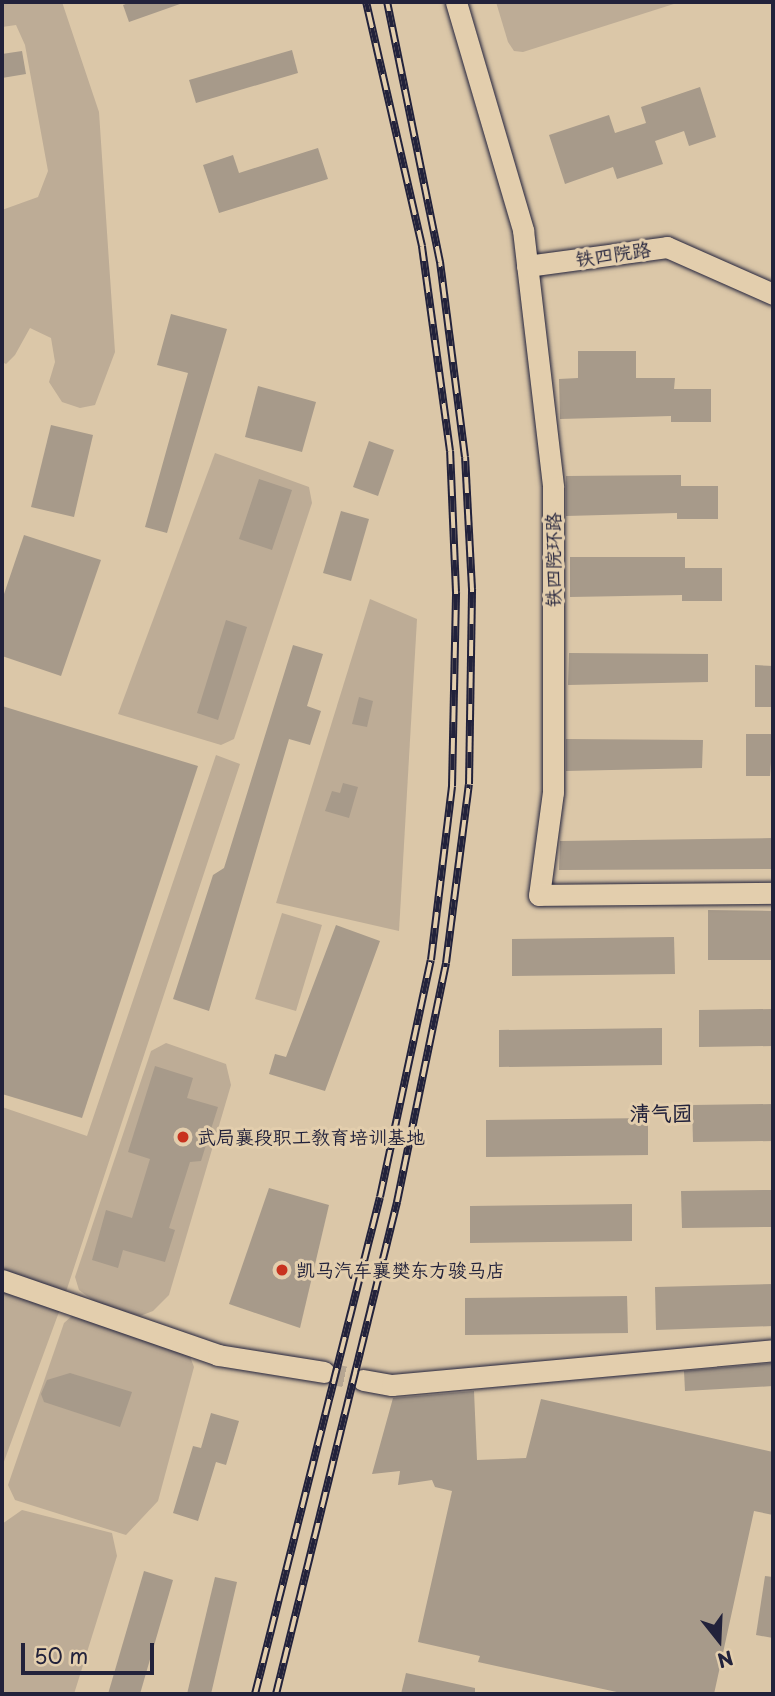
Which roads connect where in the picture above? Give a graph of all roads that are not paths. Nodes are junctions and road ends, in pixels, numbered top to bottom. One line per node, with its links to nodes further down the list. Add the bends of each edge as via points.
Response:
1 (457, 2): 2 (street, 铁四院环路, via 523,230)
2 (527, 266): 3 (street, 铁四院路, via 667,247); 4 (street, 铁四院环路, via 553,487 553,792 540,895)
3 (773, 293)
4 (773, 892)
5 (2, 1280): 7 (street, via 218,1355)
6 (773, 1350): 8 (street, via 393,1385)
7 (324, 1372)
8 (363, 1380)

